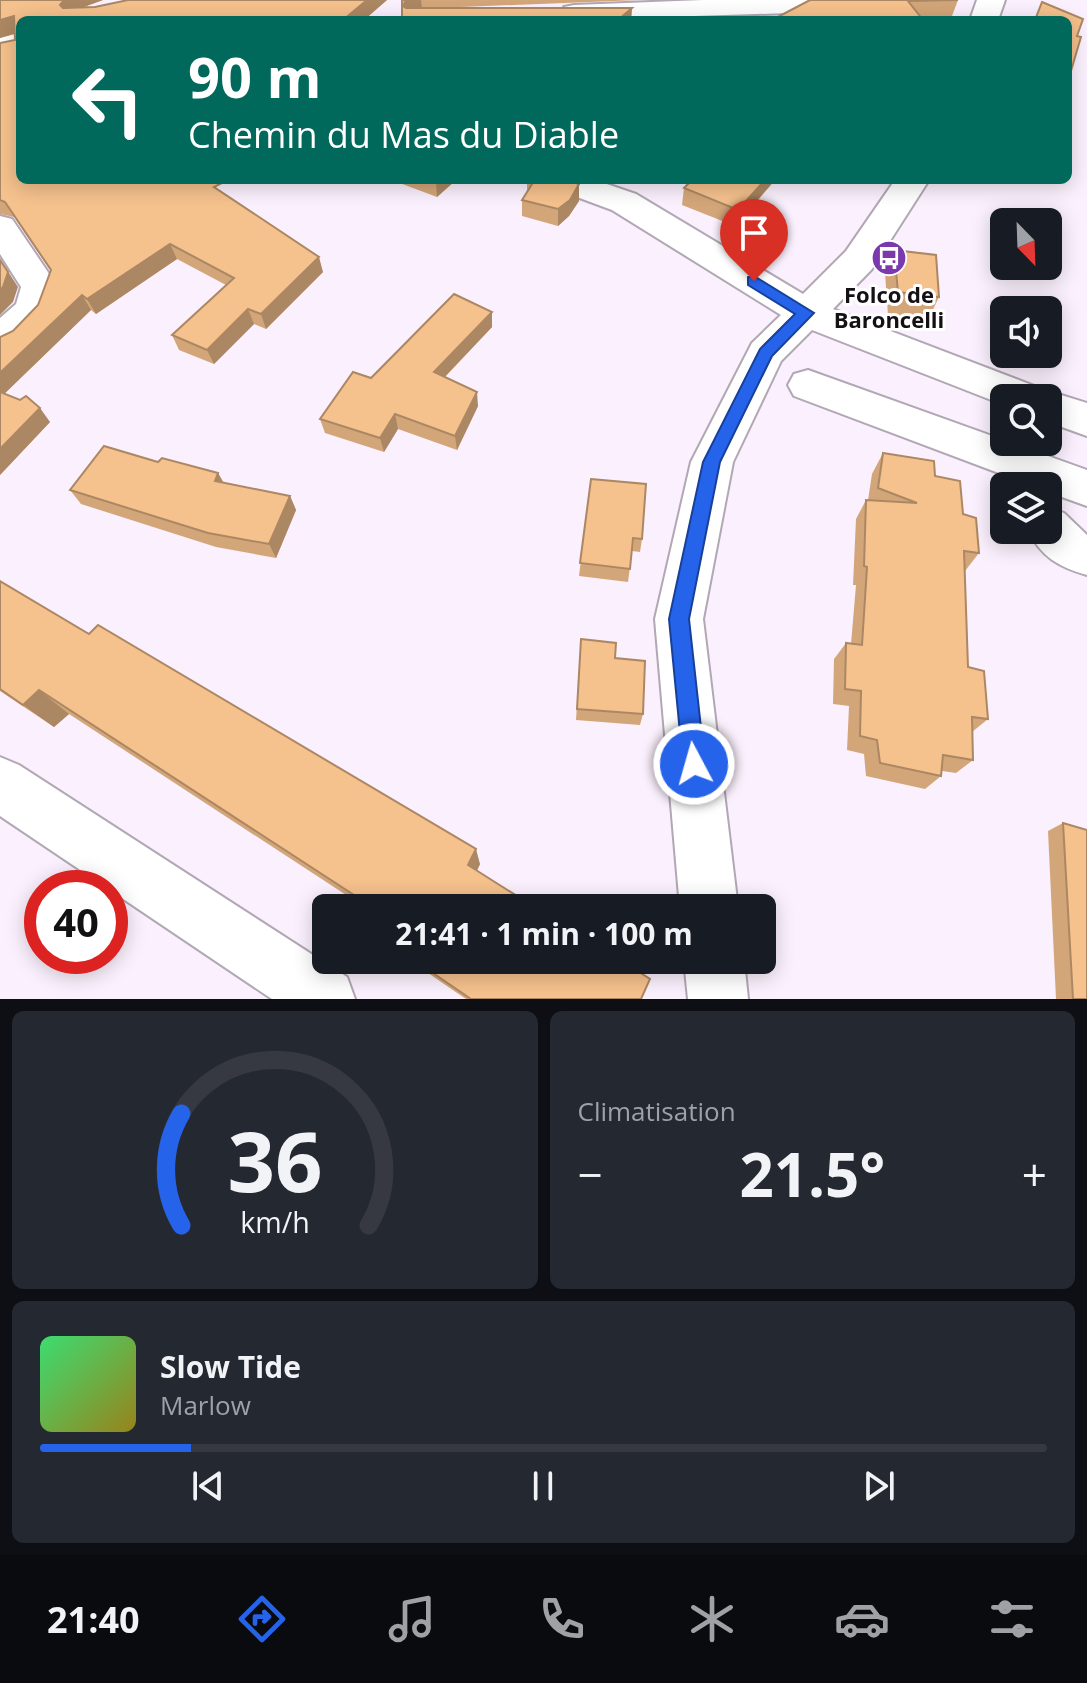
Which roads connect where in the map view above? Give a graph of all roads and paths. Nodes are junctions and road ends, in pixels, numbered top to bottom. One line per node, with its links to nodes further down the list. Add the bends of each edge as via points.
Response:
1 (572, 0): 3 (street)
2 (835, 0): 3 (street)
3 (602, 6): 4 (street)
4 (544, 14)
5 (589, 184): 7 (street)
6 (909, 184): 9 (street, via 859,260)
7 (635, 191): 9 (street)
8 (0, 227): 10 (street, via 40,287 33,311)
9 (806, 313): 11 (street); 21 (street, via 766,353 712,462 679,619)
10 (0, 339)
11 (992, 384)
12 (808, 385): 15 (street)
13 (1062, 410): 14 (street)
14 (1087, 420)
15 (966, 445): 16 (street); 17 (street)
16 (994, 472)
17 (1087, 488)
18 (1062, 541): 19 (street, via 1072,551)
19 (1087, 555)
20 (0, 784): 23 (street)
21 (708, 894)
22 (715, 974): 24 (street)
23 (325, 999)
24 (718, 999)

